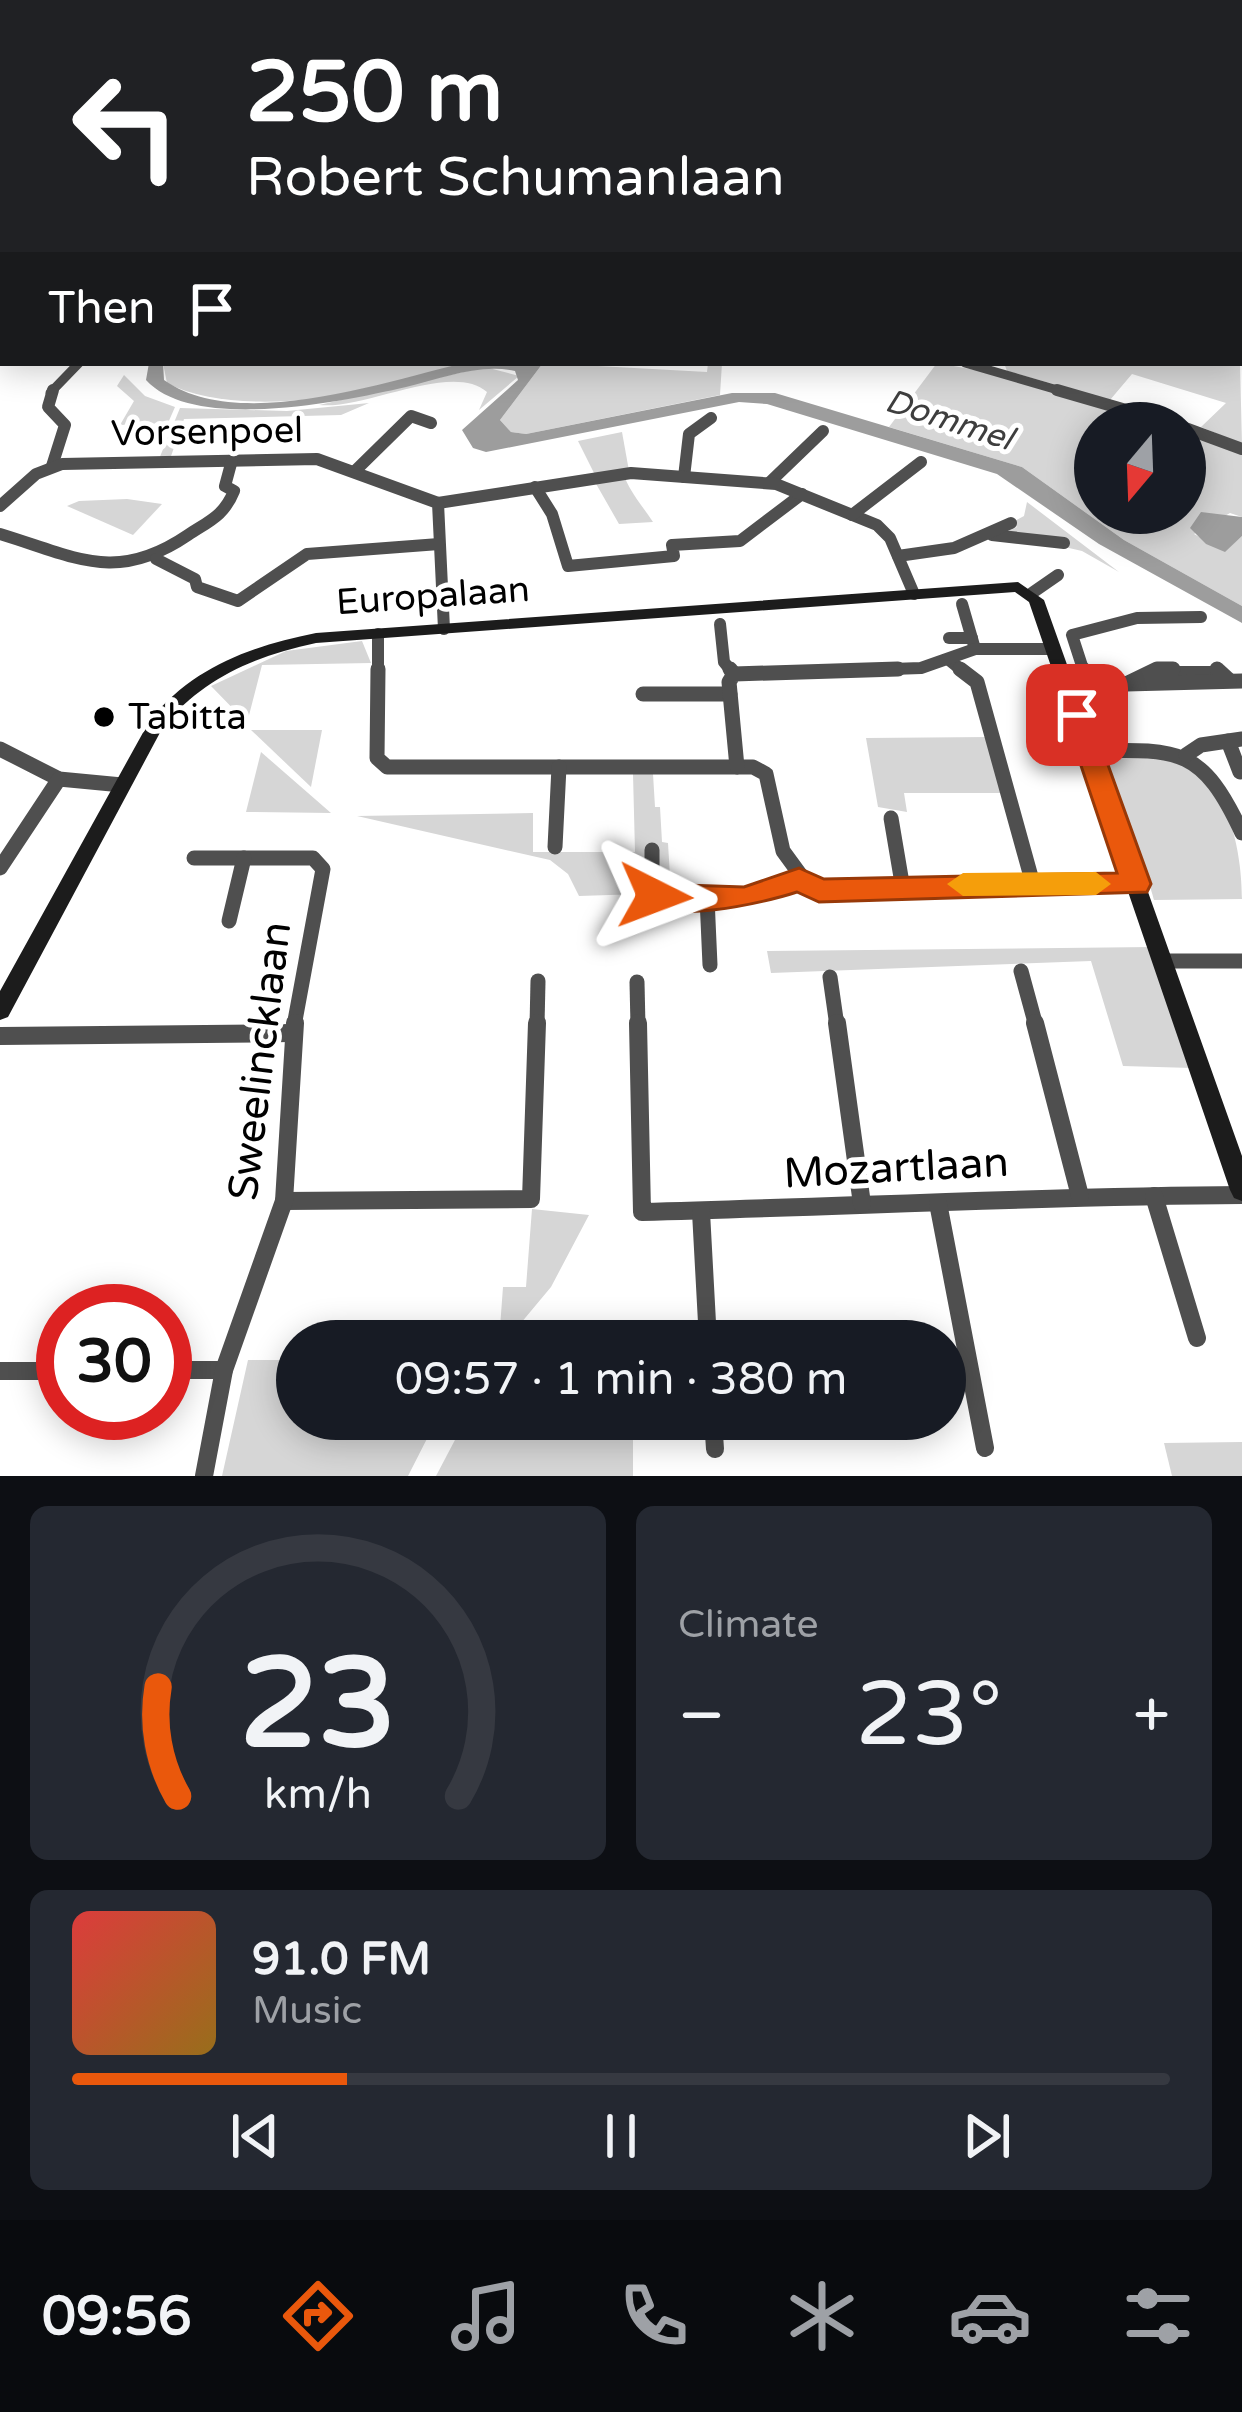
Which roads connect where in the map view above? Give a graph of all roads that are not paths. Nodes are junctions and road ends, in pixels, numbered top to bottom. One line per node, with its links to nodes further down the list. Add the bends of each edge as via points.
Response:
1 (76, 366): 11 (street, via 47,396 65,425)
2 (975, 366): 3 (street)
3 (1099, 402)
4 (711, 418): 13 (street, via 689,434)
5 (431, 423): 12 (street, via 411,416)
6 (823, 431): 14 (street)
7 (1206, 436): 8 (street)
8 (1242, 449)
9 (232, 460): 11 (street, Vorsenpoel); 12 (street, Vorsenpoel, via 317,459); 26 (street, via 226,513)
10 (921, 462): 19 (street)
11 (52, 466): 18 (street)
12 (355, 471): 17 (street, Vorsenpoel)
13 (684, 477): 14 (street); 15 (street, via 620,473)
14 (769, 483): 16 (street)
15 (535, 487): 16 (street, via 568,566 740,541); 17 (street)
16 (802, 494): 19 (street)
17 (438, 503): 24 (street)
18 (0, 506)
19 (852, 515): 25 (street, via 885,532)
20 (1011, 524): 22 (street)
21 (0, 534): 26 (street, via 130,570)
22 (991, 536): 23 (street); 25 (street)
23 (1064, 543)
24 (439, 544): 26 (street, via 308,554 238,601 220,599); 33 (street)
25 (898, 556): 29 (street)
26 (156, 560)
27 (1058, 575): 28 (street)
28 (1032, 593): 29 (street, Europalaan, via 1011,586); 37 (street)
29 (914, 594): 33 (street, Europalaan)
30 (962, 604): 36 (street)
31 (1201, 617): 40 (street, via 1137,618 1072,635)
32 (720, 624): 39 (street, via 724,662)
33 (443, 629): 34 (street, Europalaan)
34 (378, 634): 48 (street, via 379,764); 52 (street, Europalaan, via 285,643 199,681 164,713)
35 (949, 638): 36 (street)
36 (974, 643): 37 (street); 38 (street)
37 (1054, 649): 40 (street)
38 (948, 659): 39 (street, via 921,668); 62 (street, via 976,682)
39 (734, 674): 43 (street)
40 (1076, 679): 41 (street); 46 (street)
41 (1236, 680)
42 (643, 694): 43 (street)
43 (730, 694): 49 (street)
44 (1235, 740): 47 (street); 50 (street)
45 (0, 749): 51 (street)
46 (1090, 751): 47 (street); 63 (street)
47 (1186, 755): 53 (street, via 1212,770)
48 (559, 767): 49 (street); 56 (street)
49 (736, 767): 61 (street, via 766,774 780,844)
50 (1240, 772)
51 (59, 779): 52 (street); 60 (street)
52 (122, 785): 74 (street, Europalaan)
53 (1238, 814): 55 (street)
54 (891, 818): 64 (street)
55 (1242, 833)
56 (555, 847)
57 (652, 850): 65 (street, via 655,896)
58 (194, 858): 59 (street)
59 (244, 858): 66 (street); 75 (street, Sweelincklaan, via 321,862)
60 (0, 868)
61 (799, 879): 64 (street, via 819,890); 65 (street, via 745,898)
62 (1034, 884): 63 (street); 64 (street)
63 (1136, 884): 67 (street)
64 (903, 889)
65 (707, 898): 69 (street)
66 (229, 921)
67 (1162, 962): 68 (street); 77 (street)
68 (1241, 963)
69 (710, 965)
70 (1021, 971): 78 (street)
71 (830, 977): 82 (street)
72 (538, 981): 80 (street, via 531,1199)
73 (638, 982): 83 (street, Mozartlaan, via 642,1212)
74 (0, 1011)
75 (293, 1033): 76 (street); 80 (street, Sweelincklaan)
76 (0, 1036)
77 (1242, 1193): 79 (street, Mozartlaan)
78 (1080, 1196): 79 (street, Mozartlaan); 81 (street, Mozartlaan)
79 (1154, 1196): 85 (street)
80 (284, 1201): 87 (street, Sweelincklaan)
81 (938, 1203): 82 (street, Mozartlaan); 91 (street)
82 (862, 1204): 83 (street, Mozartlaan)
83 (701, 1212): 84 (street)
84 (707, 1320)
85 (1197, 1338)
86 (192, 1370): 87 (street)
87 (224, 1370): 93 (street, Sweelincklaan)
88 (0, 1371): 89 (street)
89 (36, 1371)
90 (714, 1440): 92 (street)
91 (985, 1448)
92 (715, 1449)
93 (204, 1476)

